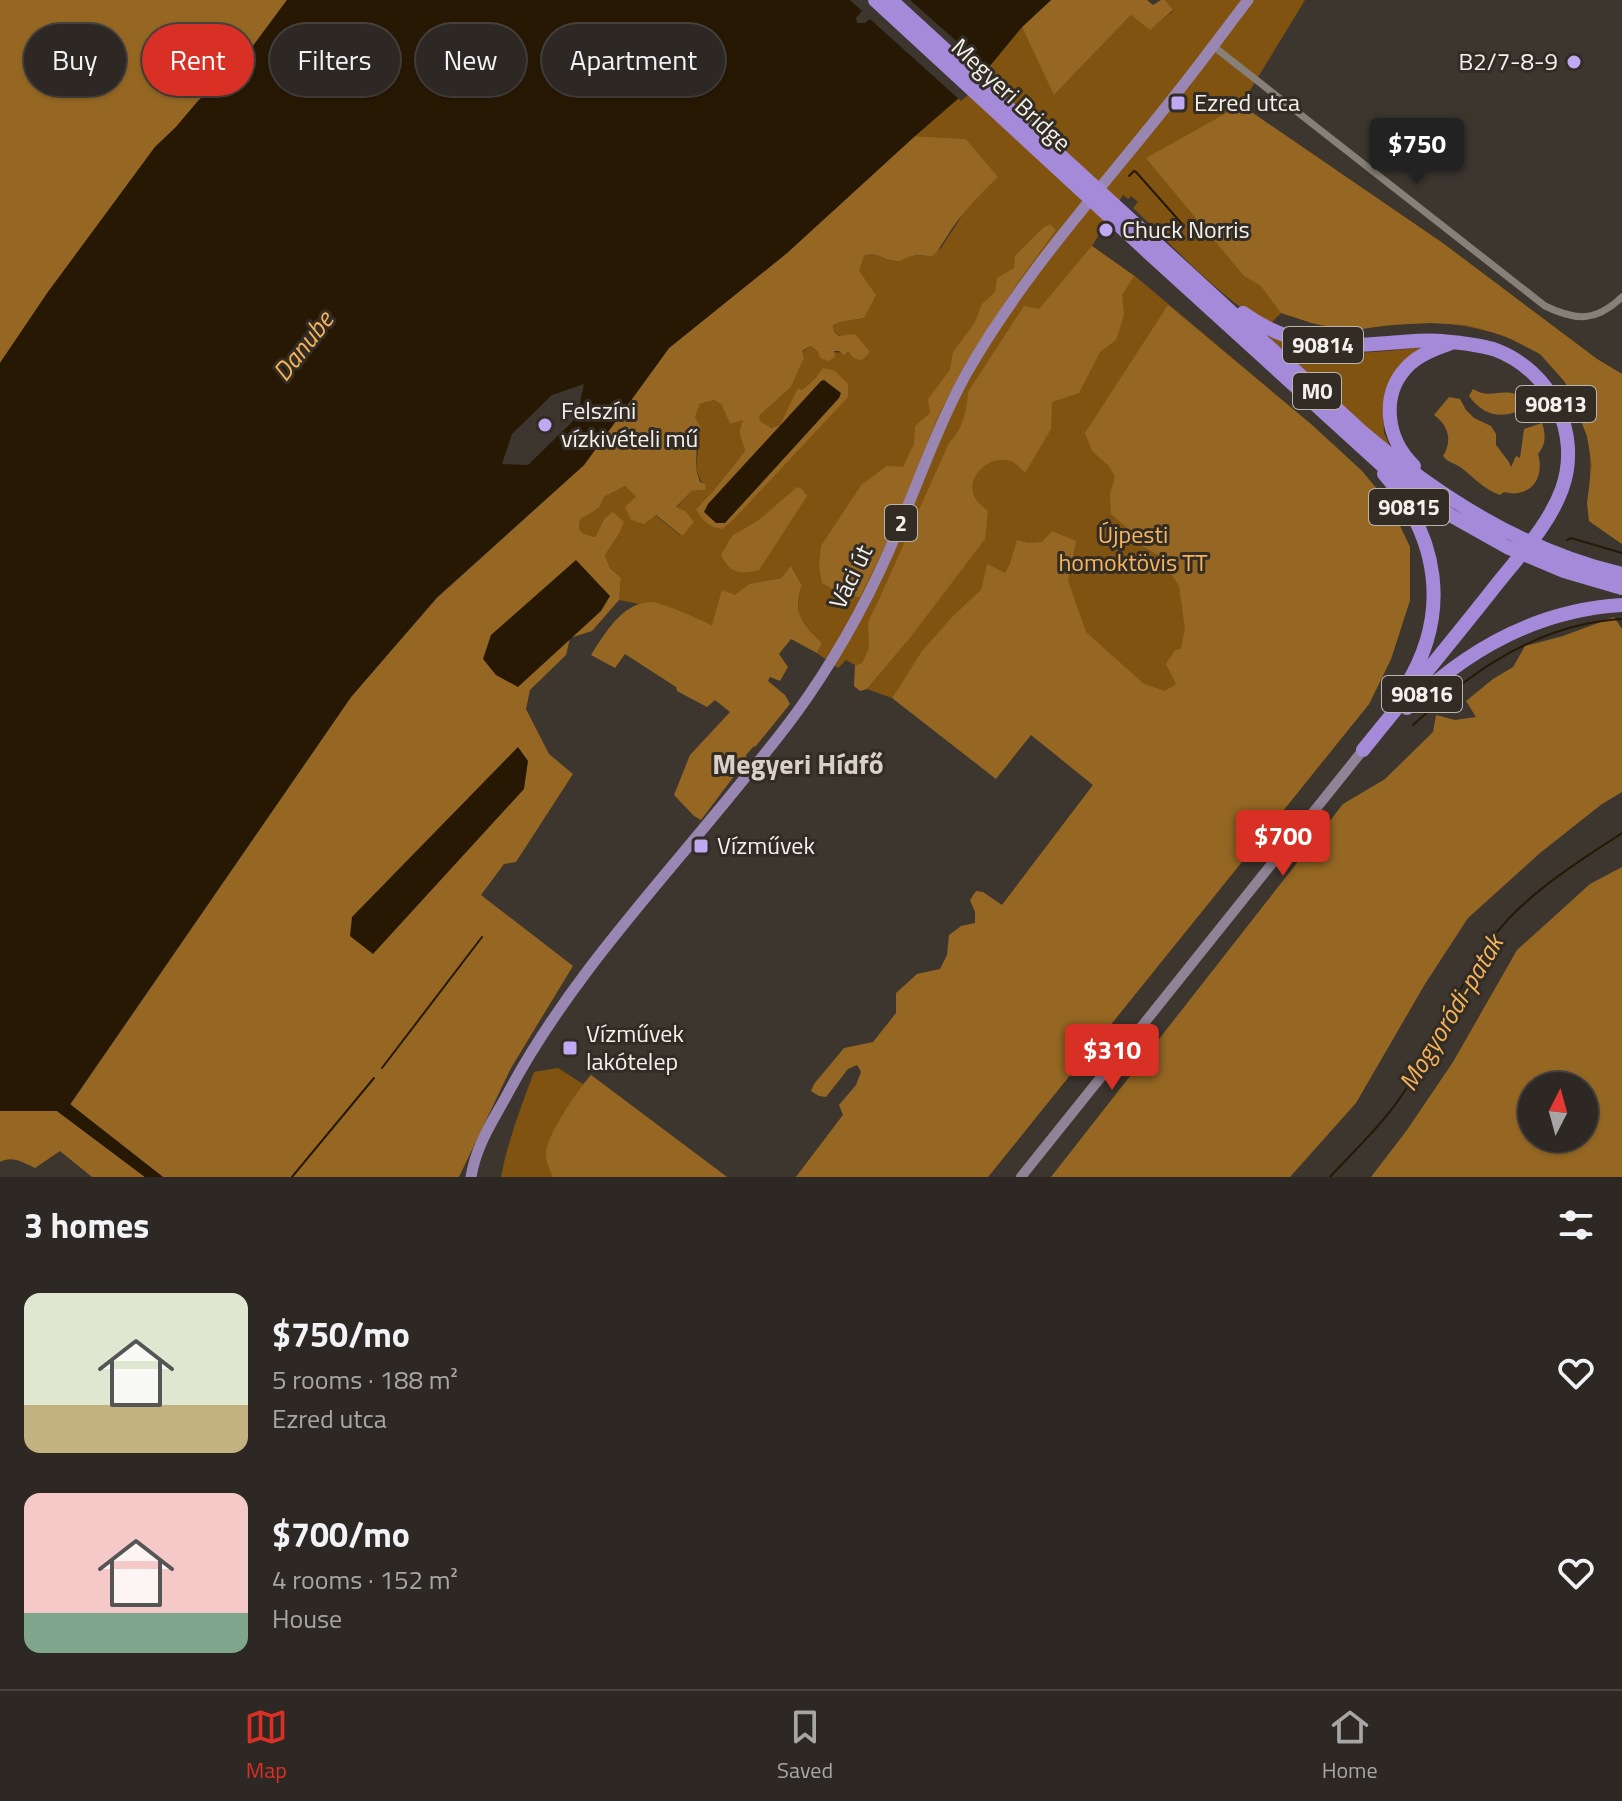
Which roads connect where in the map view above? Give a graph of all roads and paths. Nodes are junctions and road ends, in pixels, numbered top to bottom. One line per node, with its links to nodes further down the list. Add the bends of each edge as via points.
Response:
1 (875, 0): 5 (highway, Megyeri Bridge / M0)
2 (891, 0): 5 (highway, Megyeri Bridge / M0)
3 (1248, 0): 4 (main road, Váci út / 2)
4 (1213, 46): 7 (street, via 1545,306 1578,317 1606,310); 15 (main road, Váci út / 2, via 1039,264 992,332 944,419 868,596 830,665 586,972 517,1075)
5 (1121, 218): 6 (highway, M0); 9 (highway, M0)
6 (1206, 288): 8 (highway, 90814, via 1268,328 1310,343); 10 (highway, M0, via 1361,431)
7 (1622, 297)
8 (1455, 343): 10 (highway, via 1410,364 1392,394 1390,422 1398,445); 14 (highway, 90813, via 1510,356 1553,398 1566,435 1562,489 1544,522)
9 (1339, 427): 12 (highway, M0, via 1385,468 1468,527 1530,558); 14 (highway, 90815, via 1412,512 1431,562 1434,588 1429,632 1414,672)
10 (1433, 487): 11 (highway, M0, via 1515,536)
11 (1622, 574)
12 (1622, 588)
13 (1622, 605): 14 (highway, 90816, via 1541,620 1487,645 1435,682)
14 (1363, 750): 18 (main road)
15 (494, 1120): 16 (main road, Váci út / 2, via 476,1153); 17 (main road, Váci út / 2)
16 (471, 1177)
17 (478, 1177)
18 (1021, 1177)

